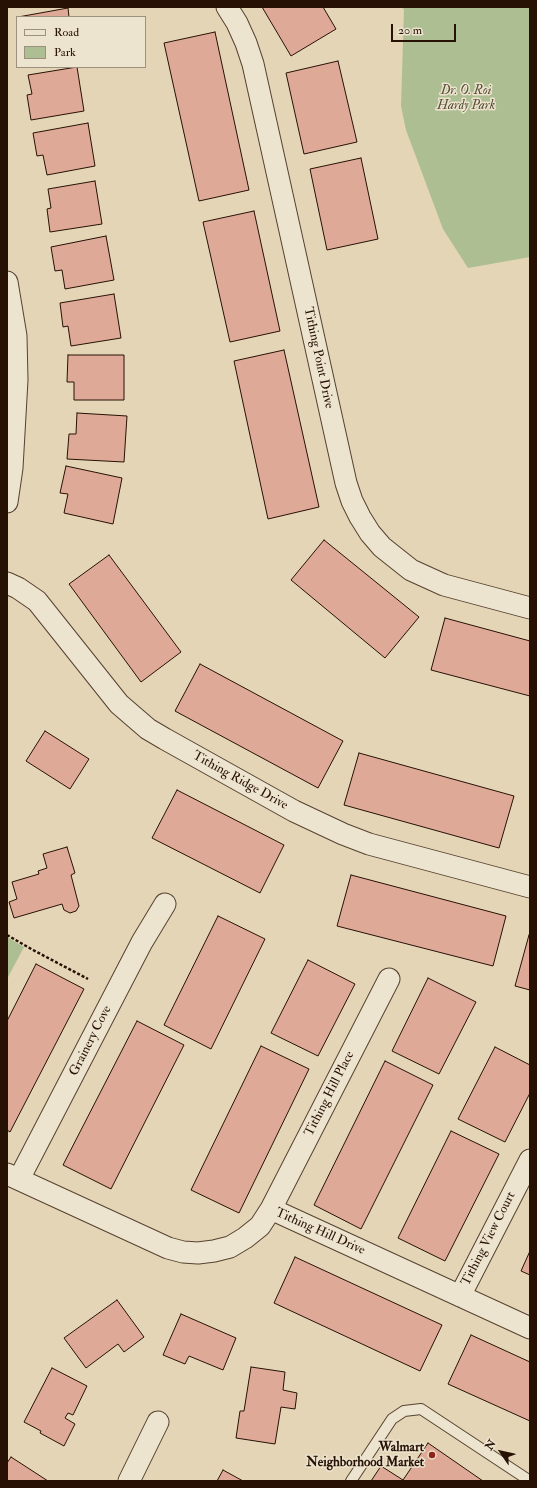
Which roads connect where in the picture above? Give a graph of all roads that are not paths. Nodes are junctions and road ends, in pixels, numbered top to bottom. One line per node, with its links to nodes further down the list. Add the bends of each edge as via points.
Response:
1 (227, 7): 6 (street, Tithing Point Drive, via 254,64 346,483 360,517 382,547 411,570 444,585)
2 (7, 282): 3 (street, via 17,358 16,423)
3 (9, 468): 4 (street)
4 (7, 502)
5 (7, 583): 7 (street, Tithing Ridge Drive, via 37,601 118,704 148,729 165,739 294,811 343,834 369,844)
6 (530, 608)
7 (530, 887)
8 (165, 904): 11 (street, Grainery Cove)
9 (389, 979): 12 (street, Tithing Hill Place)
10 (530, 1160): 13 (street, Tithing View Court)
11 (13, 1177): 12 (street, Tithing Hill Drive, via 154,1242 183,1252 198,1253 230,1247 260,1226)
12 (271, 1210): 13 (street, Tithing Hill Drive)
13 (460, 1296): 14 (street, Tithing Hill Drive)
14 (530, 1328)
15 (158, 1422): 16 (street)
16 (129, 1481)
17 (350, 1481): 18 (lane, via 392,1418 404,1411 421,1409)
18 (530, 1481)

